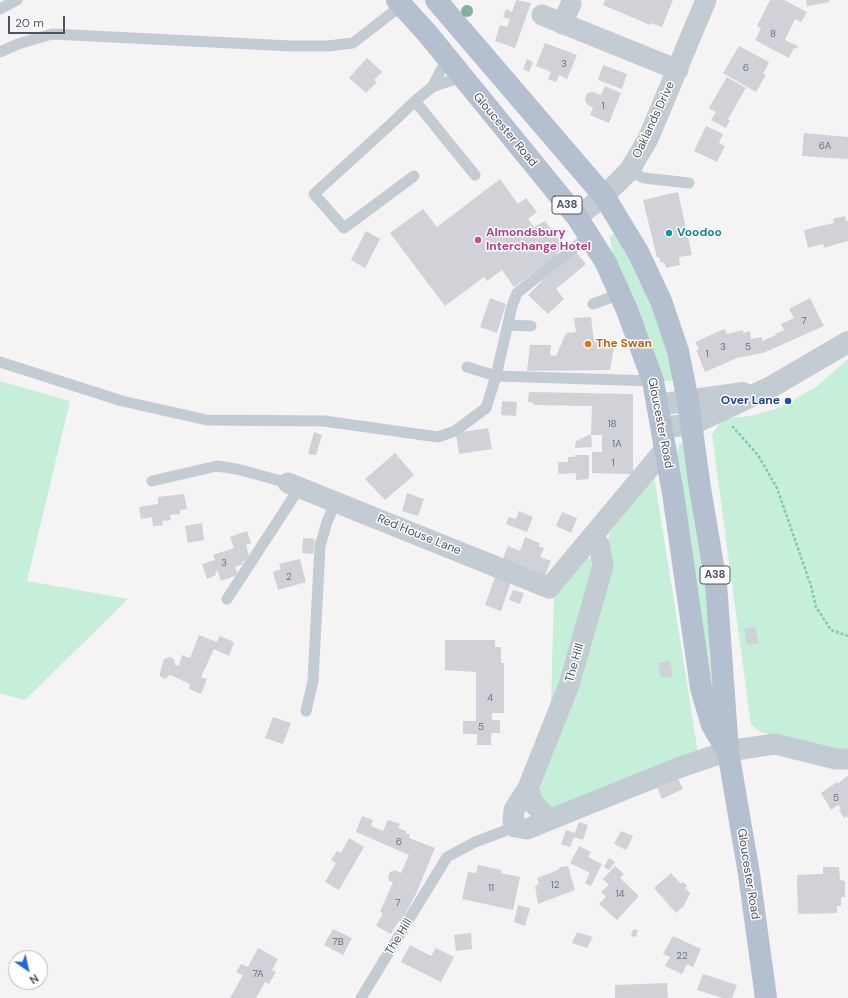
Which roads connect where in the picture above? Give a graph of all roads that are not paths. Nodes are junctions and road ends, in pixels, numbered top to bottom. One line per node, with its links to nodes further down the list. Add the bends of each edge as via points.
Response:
1 (17, 0): 6 (lane)
2 (436, 0): 19 (main road, Gloucester Road / A38)
3 (706, 0): 11 (street, Oaklands Drive)
4 (400, 3): 9 (lane, via 353,42 328,46 52,34); 10 (main road, Gloucester Road / A38)
5 (571, 4): 8 (street)
6 (0, 9)
7 (542, 15): 8 (street, Oaklands Drive)
8 (562, 24): 11 (street, Oaklands Drive)
9 (0, 52)
10 (447, 59): 12 (main road, Gloucester Road / A38); 13 (lane)
11 (678, 70): 15 (street, Oaklands Drive, via 648,139)
12 (461, 77): 13 (lane); 20 (main road, Gloucester Road / A38)
13 (432, 87): 14 (lane)
14 (415, 101): 16 (lane); 17 (lane, via 314,194 344,228)
15 (629, 171): 18 (lane, via 644,178); 19 (street, Oaklands Drive)
16 (475, 175)
17 (414, 176)
18 (689, 183)
19 (604, 196): 20 (street, Oaklands Drive); 32 (main road, Gloucester Road / A38, via 638,252 661,301 678,351)
20 (577, 217): 21 (main road, Gloucester Road / A38)
21 (590, 236): 22 (main road, Gloucester Road / A38); 24 (lane, via 517,293)
22 (620, 294): 23 (lane); 30 (main road, Gloucester Road / A38)
23 (593, 304)
24 (508, 325): 25 (lane); 29 (lane)
25 (530, 326)
26 (848, 342): 31 (street, via 792,376)
27 (0, 362): 29 (lane, via 122,401 207,420 324,421 438,437 455,431 486,408)
28 (467, 367): 29 (lane)
29 (496, 376): 30 (lane)
30 (653, 381): 33 (main road, Gloucester Road / A38)
31 (761, 391): 32 (street); 34 (street)
32 (688, 401): 33 (street); 34 (main road, Gloucester Road / A38)
33 (658, 405): 35 (main road, Gloucester Road / A38)
34 (692, 424): 35 (street); 42 (main road, Gloucester Road / A38, via 716,582)
35 (664, 438): 39 (street); 42 (main road, Gloucester Road / A38, via 701,688 712,725)
36 (152, 481): 37 (lane, via 217,466)
37 (294, 485): 38 (street, Red House Lane); 40 (lane)
38 (336, 501): 39 (street, Red House Lane, via 549,588); 41 (lane, via 320,546 313,681)
39 (593, 536): 44 (street, The Hill, via 600,547 603,566 569,685)
40 (227, 599)
41 (306, 711)
42 (728, 751): 43 (street, The Hill, via 775,744 836,759); 45 (street, The Hill, via 678,768); 48 (main road, Gloucester Road / A38, via 749,874)
43 (848, 759)
44 (528, 788): 45 (street, via 533,803 547,817); 46 (street, The Hill, via 514,810)
45 (554, 818): 46 (street, The Hill, via 527,829)
46 (515, 827): 47 (lane, The Hill, via 474,842 447,858)
47 (361, 998)
48 (766, 998)

